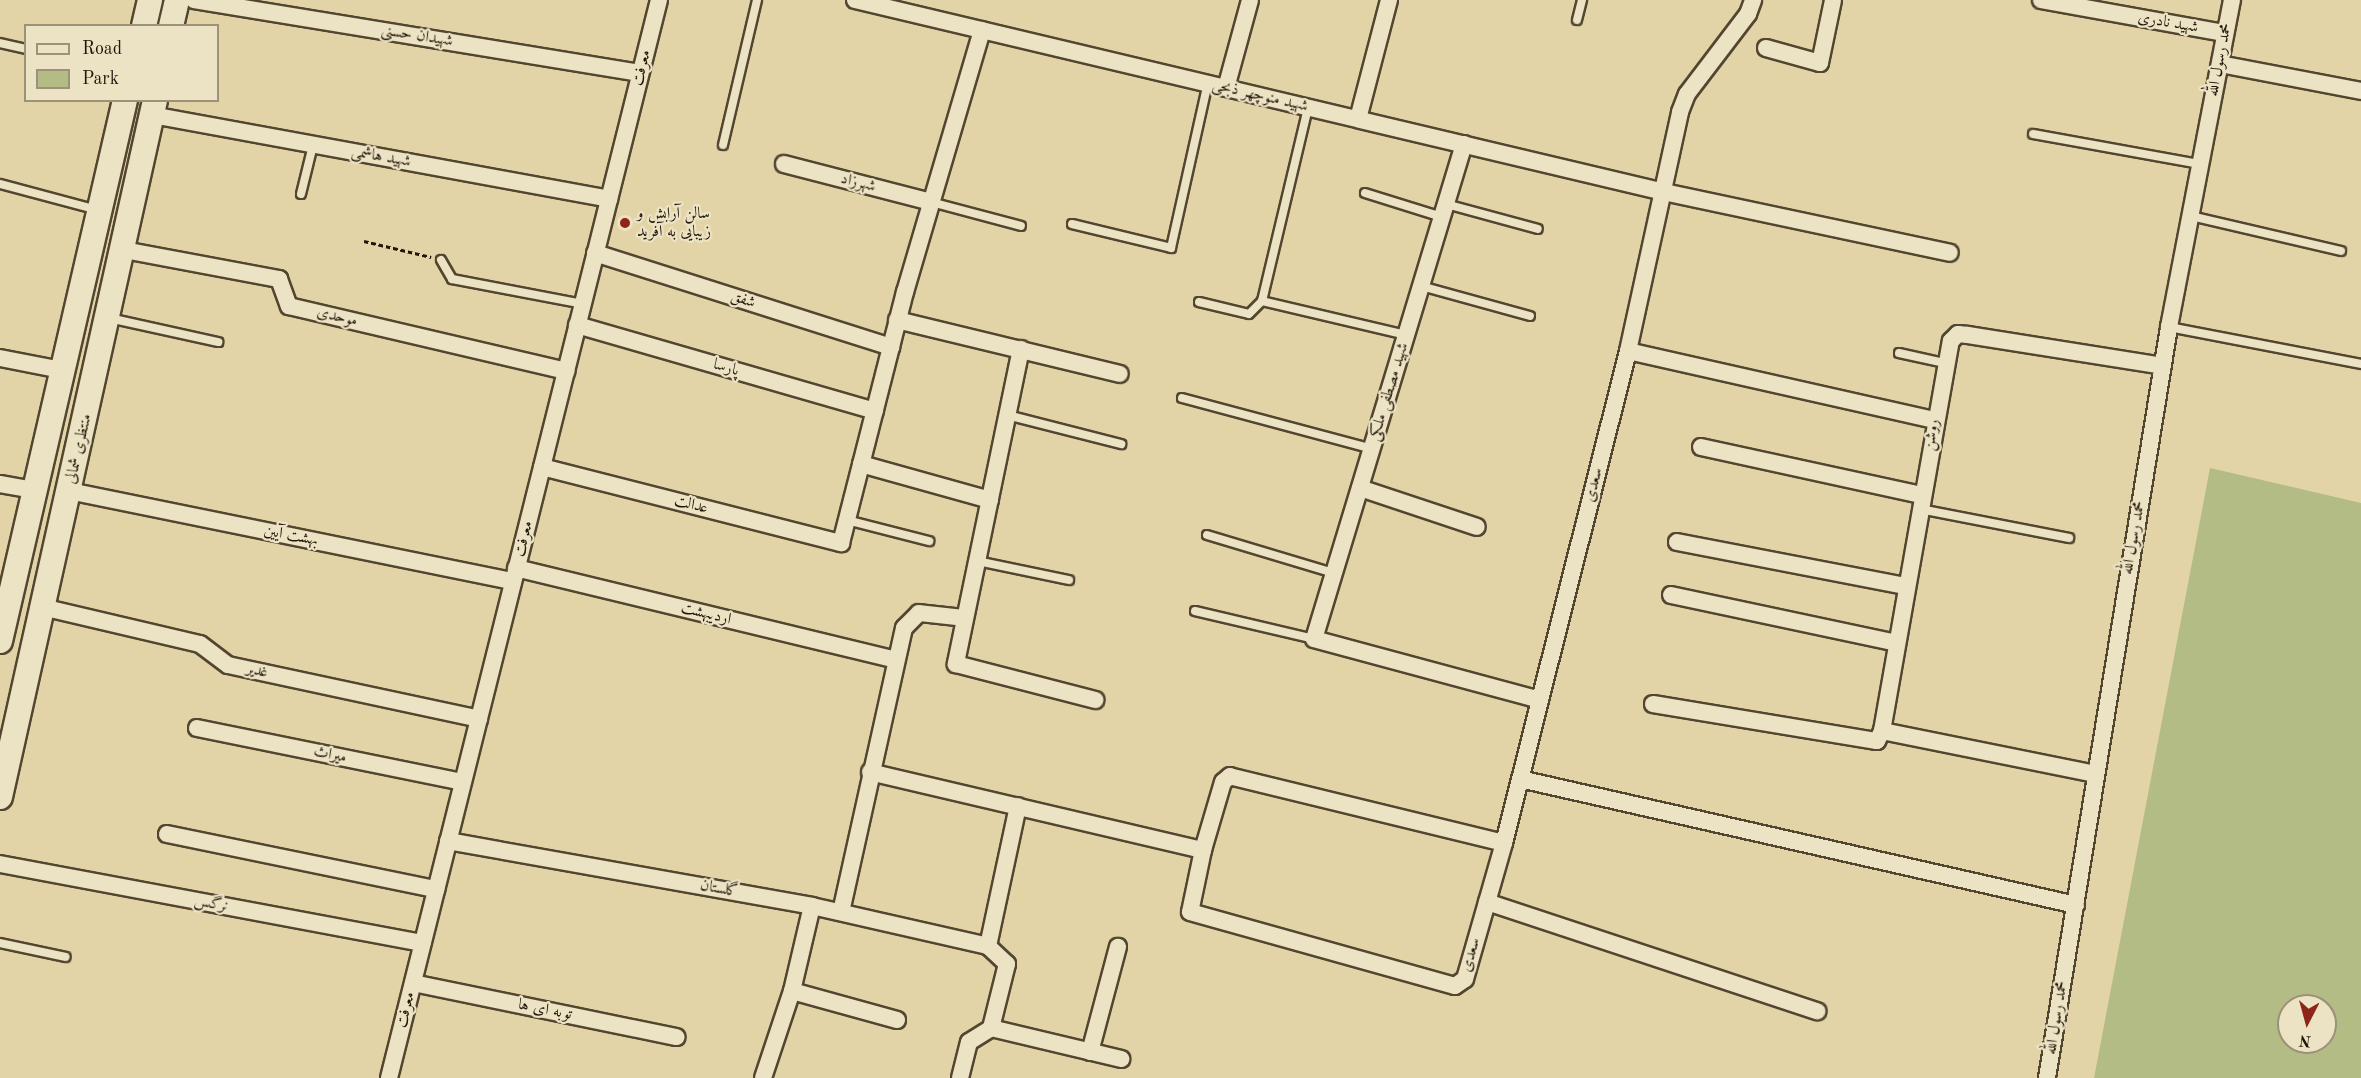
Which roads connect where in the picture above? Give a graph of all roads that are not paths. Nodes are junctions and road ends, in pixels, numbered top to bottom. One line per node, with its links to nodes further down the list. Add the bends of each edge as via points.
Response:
1 (150, 0): 16 (main road)
2 (177, 0): 17 (main road)
3 (194, 0): 24 (street, شهیدان حسنی)
4 (659, 0): 24 (street, معرفت)
5 (757, 0): 33 (lane)
6 (855, 0): 14 (street, شهید منوچهر ذبحی)
7 (1250, 0): 26 (street)
8 (1389, 0): 31 (street)
9 (1582, 0): 15 (lane)
10 (1753, 0): 39 (street, سعدی, via 1749,14 1687,94)
11 (1833, 0): 21 (street, via 1820,63)
12 (2041, 0): 19 (street, شهید نادری)
13 (2232, 0): 19 (street, محمد رسول الله)
14 (911, 6): 18 (street, شهید منوچهر ذبحی)
15 (1577, 20)
16 (144, 24)
17 (171, 24)
18 (982, 30): 25 (street, شهید منوچهر ذبحی); 43 (street)
19 (2225, 33): 23 (street, محمد رسول الله)
20 (0, 43): 22 (lane)
21 (1766, 48)
22 (24, 49)
23 (2220, 64): 27 (street); 37 (street, محمد رسول الله)
24 (640, 73): 42 (street, معرفت)
25 (1208, 83): 26 (street, شهید منوچهر ذبحی); 47 (lane, via 1171,248)
26 (1226, 88): 30 (street, شهید منوچهر ذبحی)
27 (2361, 92)
28 (125, 102): 44 (main road, منتظری شمالی)
29 (154, 108): 35 (street, شهید هاشمی); 50 (main road, منتظری شمالی)
30 (1308, 108): 31 (street, شهید منوچهر ذبحی); 56 (lane)
31 (1358, 119): 34 (street, شهید منوچهر ذبحی)
32 (2033, 134): 37 (lane)
33 (723, 144)
34 (1464, 144): 39 (street, شهید منوچهر ذبحی); 45 (street, شهید مصطفی ملکی)
35 (313, 145): 41 (lane); 42 (street, شهید هاشمی)
36 (784, 164): 43 (street, شهرزاد)
37 (2200, 164): 46 (street, محمد رسول الله)
38 (0, 183): 44 (lane)
39 (1665, 192): 53 (street, شهید منوچهر ذبحی); 68 (street, سعدی)
40 (1365, 193): 45 (lane)
41 (301, 194)
42 (609, 199): 52 (street, معرفت)
43 (931, 202): 48 (lane); 61 (street)
44 (98, 210): 74 (main road, منتظری شمالی)
45 (1444, 210): 49 (lane); 55 (street, شهید مصطفی ملکی)
46 (2191, 216): 51 (lane); 63 (street, محمد رسول الله)
47 (1072, 224)
48 (1021, 226)
49 (1538, 229)
50 (124, 250): 60 (main road, منتظری شمالی); 75 (street, موحدی, via 279,279 289,306)
51 (2341, 250)
52 (595, 253): 58 (street, معرفت); 66 (street, شفق)
53 (1950, 253)
54 (441, 260): 58 (lane, via 452,279)
55 (1421, 286): 59 (lane); 64 (street, شهید مصطفی ملکی)
56 (1262, 301): 57 (lane, via 1249,314); 64 (lane)
57 (1199, 302)
58 (582, 304): 62 (street, معرفت)
59 (1530, 316)
60 (108, 318): 65 (lane); 89 (main road, منتظری شمالی)
61 (897, 320): 66 (street); 67 (street)
62 (577, 325): 75 (street, معرفت); 78 (street, پارسا)
63 (2169, 327): 72 (lane); 73 (street, محمد رسول الله)
64 (1406, 335): 83 (street, شهید مصطفی ملکی)
65 (218, 342)
66 (891, 347): 78 (street)
67 (1021, 350): 76 (street); 79 (street)
68 (1628, 351): 80 (street); 112 (street, سعدی)
69 (1899, 353): 71 (lane)
70 (0, 357): 74 (street)
71 (1944, 363): 73 (street, روشن, via 1951,341 1958,334); 80 (street, روشن)
72 (2361, 364)
73 (2163, 366): 120 (street, محمد رسول الله)
74 (62, 370): 88 (main road, منتظری شمالی)
75 (566, 371): 85 (street, معرفت)
76 (1120, 374)
77 (1182, 398): 83 (lane)
78 (875, 411): 84 (street)
79 (1007, 415): 81 (lane); 90 (street)
80 (1935, 420): 91 (street, روشن)
81 (1121, 444)
82 (1701, 447): 91 (street)
83 (1372, 449): 87 (street, شهید مصطفی ملکی)
84 (861, 464): 90 (street); 92 (street)
85 (542, 467): 92 (street, عدالت, via 841,543); 100 (street, معرفت)
86 (0, 484): 88 (street)
87 (1360, 488): 93 (street); 99 (street, شهید مصطفی ملکی)
88 (34, 490): 108 (main road, منتظری شمالی)
89 (69, 491): 100 (street, بهشت آیین); 104 (main road, منتظری شمالی)
90 (990, 500): 98 (street)
91 (1921, 502): 95 (lane); 102 (street, روشن)
92 (847, 520): 96 (lane)
93 (1477, 526)
94 (1207, 535): 99 (lane)
95 (2069, 538)
96 (929, 541)
97 (1677, 542): 102 (street)
98 (977, 561): 101 (lane); 106 (street)
99 (1335, 573): 107 (street, شهید مصطفی ملکی)
100 (515, 574): 110 (street, اردیبهشت); 115 (street, معرفت)
101 (1069, 580)
102 (1906, 586): 109 (street, روشن)
103 (1671, 595): 109 (street)
104 (42, 607): 114 (main road, منتظری شمالی); 115 (street, غدیر, via 200,644 228,665)
105 (1195, 611): 107 (lane)
106 (965, 618): 110 (street, via 919,613 904,628); 111 (street, via 956,664)
107 (1314, 639): 112 (street)
108 (0, 641)
109 (1897, 643): 117 (street, روشن)
110 (896, 660): 119 (street)
111 (1095, 700)
112 (1540, 700): 121 (street, سعدی)
113 (1653, 704): 117 (street)
114 (10, 707): 118 (main road, منتظری شمالی)
115 (479, 719): 122 (street, معرفت)
116 (197, 729): 122 (street, میراث)
117 (1879, 736): 120 (street)
118 (5, 749): 123 (main road, منتظری شمالی)
119 (870, 772): 124 (street); 134 (street)
120 (2096, 774): 132 (street, محمد رسول الله)
121 (1520, 779): 127 (street, سعدی); 132 (street)
122 (463, 782): 126 (street, معرفت)
123 (0, 797)
124 (1018, 806): 128 (street); 137 (street)
125 (167, 834): 130 (street)
126 (448, 840): 130 (street, معرفت); 133 (street, گلستان)
127 (1504, 843): 128 (street, via 1230,776 1223,782); 131 (street, سعدی)
128 (1203, 850): 131 (street, سعدی, via 1190,906 1196,916 1461,985)
129 (0, 864): 136 (street, نرگس)
130 (436, 889): 136 (street, معرفت)
131 (1487, 902): 142 (street)
132 (2076, 905): 151 (street, محمد رسول الله)
133 (812, 906): 134 (street, گلستان); 141 (street)
134 (841, 912): 137 (street, گلستان)
135 (0, 943): 139 (lane)
136 (423, 943): 140 (street, معرفت)
137 (988, 946): 144 (street, via 1007,964)
138 (1118, 947): 146 (street)
139 (66, 957)
140 (412, 983): 145 (street, توبه ای ها); 148 (street, معرفت)
141 (792, 991): 143 (street); 149 (street)
142 (1817, 1011)
143 (897, 1020)
144 (991, 1029): 146 (street); 150 (street, via 969,1042)
145 (677, 1037)
146 (1090, 1052): 147 (street)
147 (1122, 1059)
148 (389, 1078)
149 (763, 1078)
150 (960, 1078)
151 (2047, 1078)

